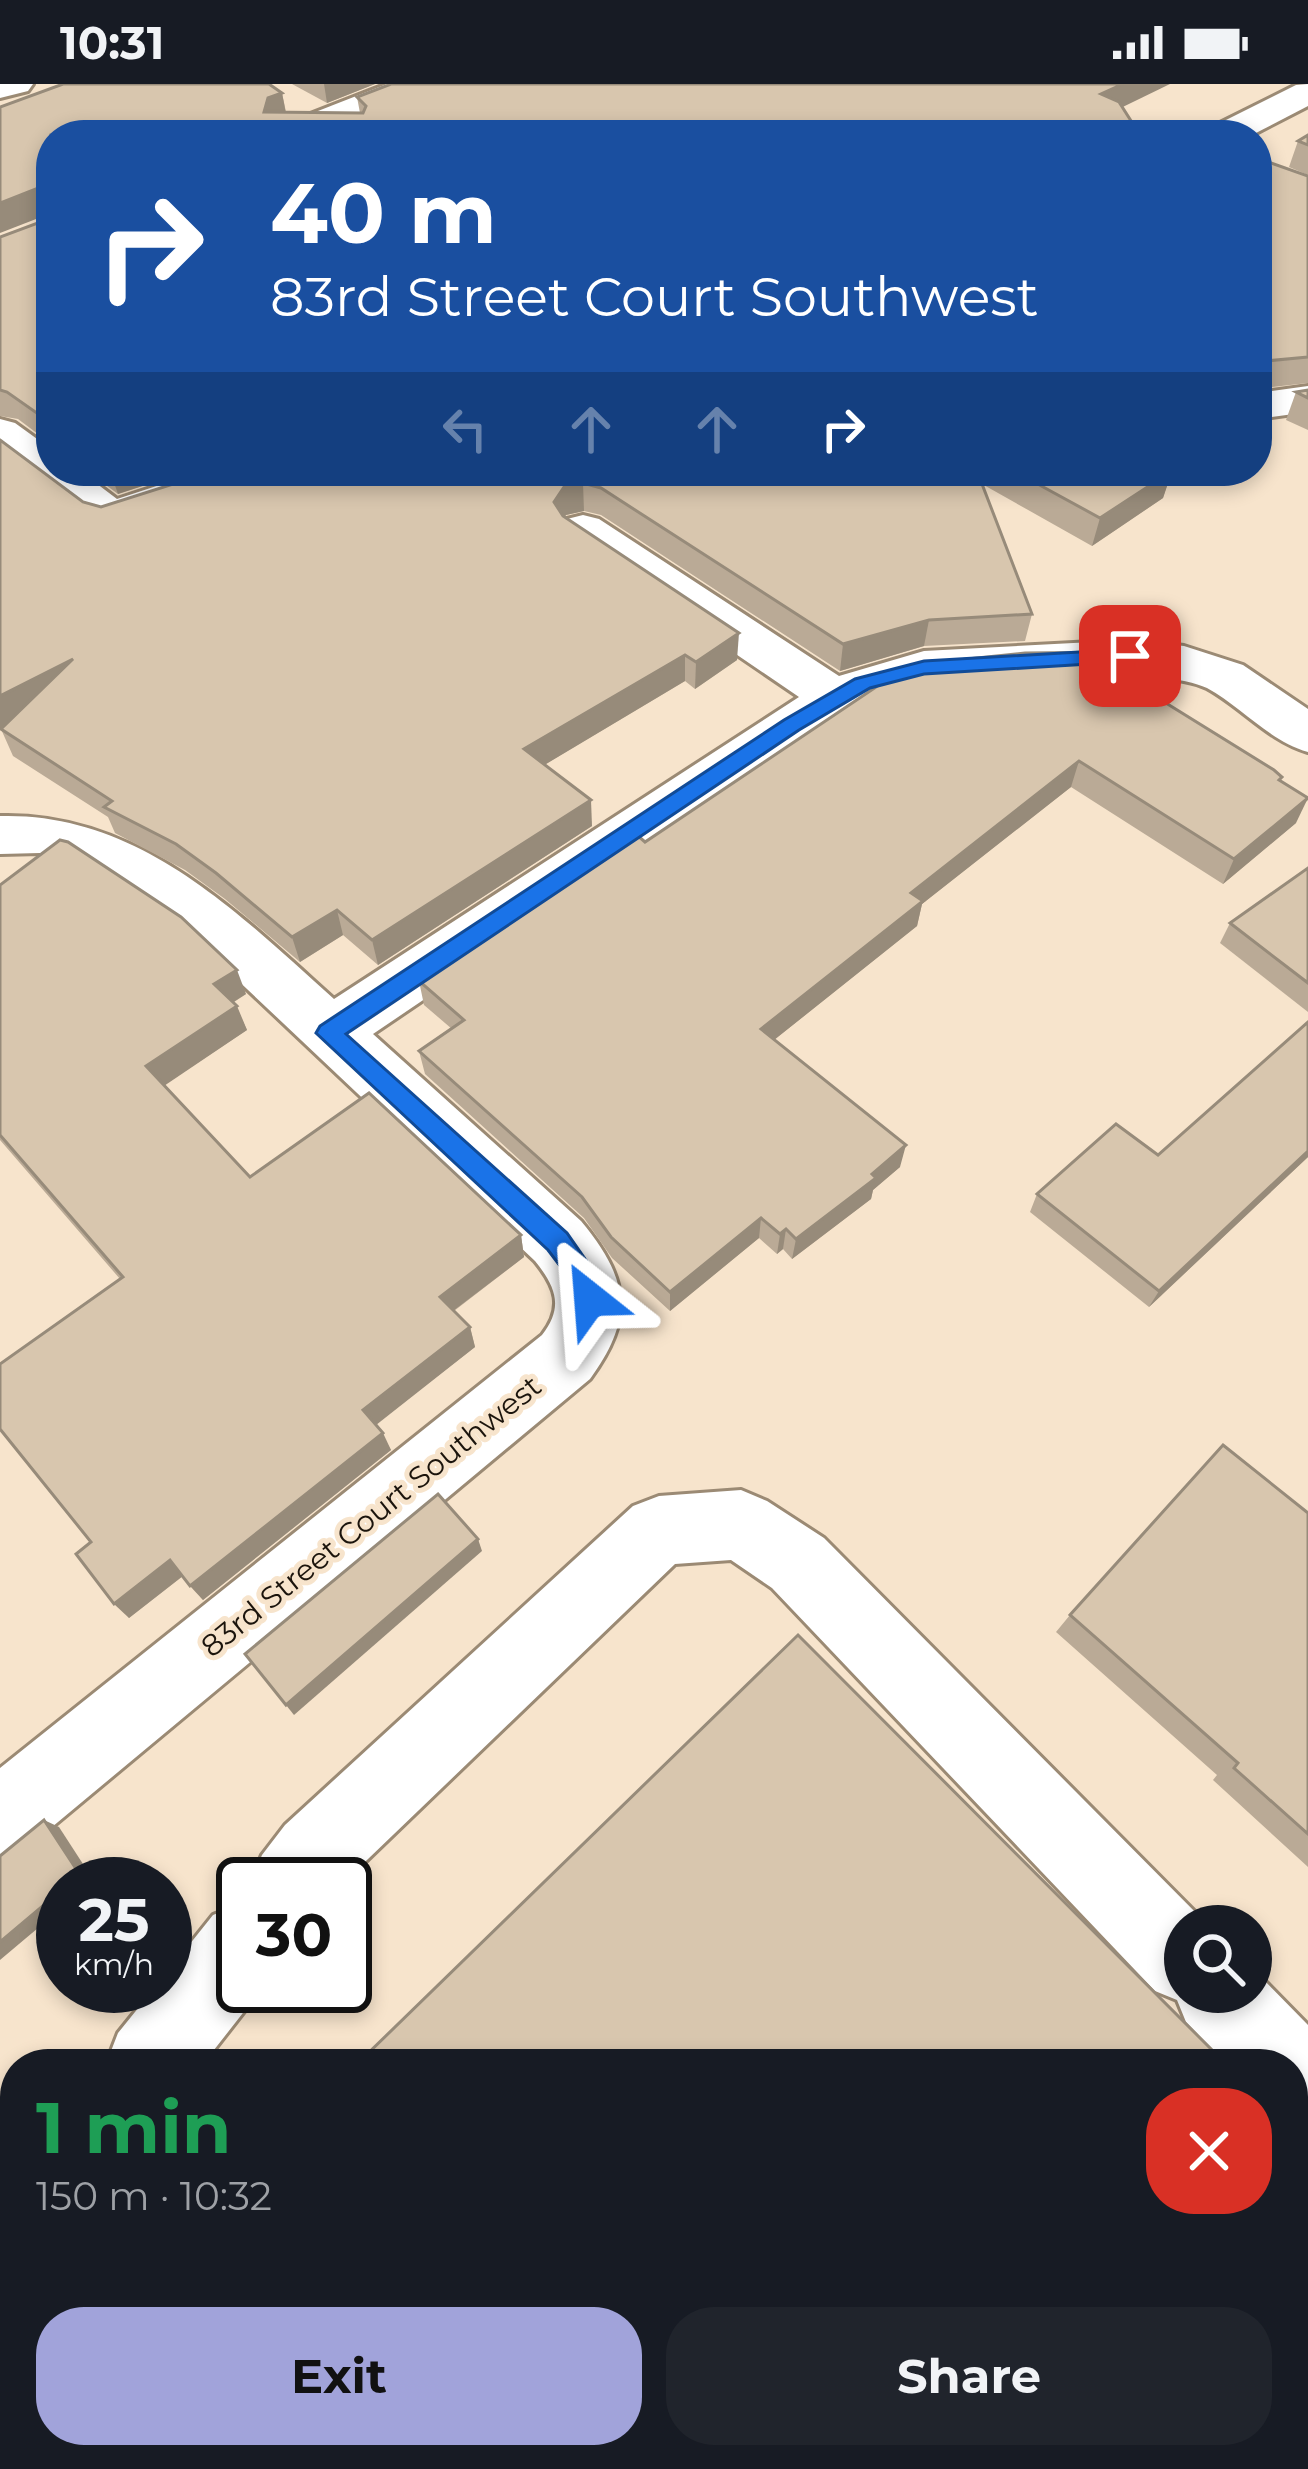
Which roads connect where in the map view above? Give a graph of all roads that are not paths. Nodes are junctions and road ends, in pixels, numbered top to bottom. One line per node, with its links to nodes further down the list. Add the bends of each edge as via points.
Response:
1 (16, 84): 3 (street)
2 (418, 84): 5 (street)
3 (0, 88)
4 (1308, 92): 6 (street)
5 (324, 120)
6 (1254, 120)
7 (1308, 399): 8 (street)
8 (1272, 404)
9 (0, 431): 10 (street)
10 (36, 459)
11 (71, 486): 12 (street, via 111,516)
12 (202, 486)
13 (583, 529): 14 (street)
14 (835, 698): 15 (street, via 924,668 1130,656 1208,669); 17 (street)
15 (1308, 734)
16 (0, 835): 17 (street, 83rd Street Court Southwest, via 66,839 130,865 214,924)
17 (329, 1033): 18 (street, 83rd Street Court Southwest, via 570,1255 590,1291 584,1335)
18 (0, 1819)
19 (312, 1857): 20 (street, via 659,1531 741,1525 798,1563)
20 (1164, 1938)
21 (216, 1979): 23 (street)
22 (1236, 2013): 24 (street)
23 (161, 2049)
24 (1271, 2049)

